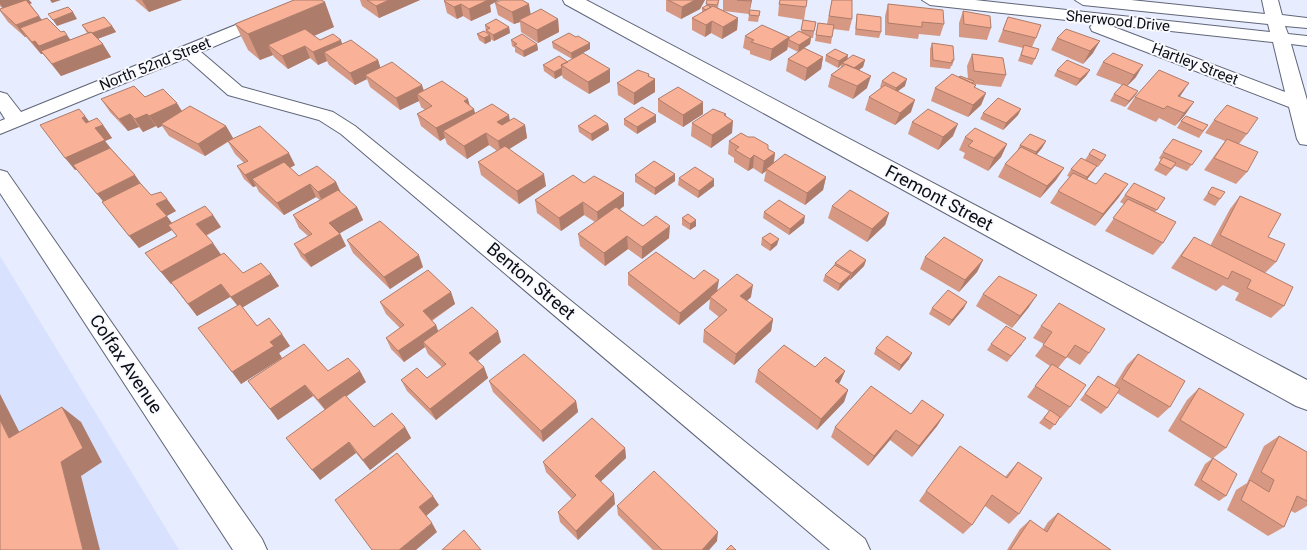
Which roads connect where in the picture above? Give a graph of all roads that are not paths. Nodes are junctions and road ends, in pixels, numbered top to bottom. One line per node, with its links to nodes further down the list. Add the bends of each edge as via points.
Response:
1 (311, 0): 12 (street, North 52nd Street)
2 (572, 0): 18 (street, Fremont Street)
3 (930, 0): 7 (street, Sherwood Drive)
4 (1028, 0): 7 (street, Hartley Street)
5 (1084, 0): 8 (street, Sherwood Drive)
6 (1270, 0): 8 (street)
7 (1067, 15): 10 (street, Sherwood Drive); 14 (street, Hartley Street)
8 (1275, 20): 9 (street, Sherwood Drive); 10 (street)
9 (1307, 23)
10 (1282, 38): 11 (street, Sherwood Drive); 14 (street)
11 (1307, 41)
12 (188, 50): 15 (street, North 52nd Street); 20 (street, Benton Street, via 235,91 326,116 348,130)
13 (0, 98): 15 (street)
14 (1303, 105): 16 (street)
15 (8, 124)
16 (1307, 139)
17 (0, 177): 19 (street, Colfax Avenue)
18 (1307, 396)
19 (251, 550)
20 (854, 550)

